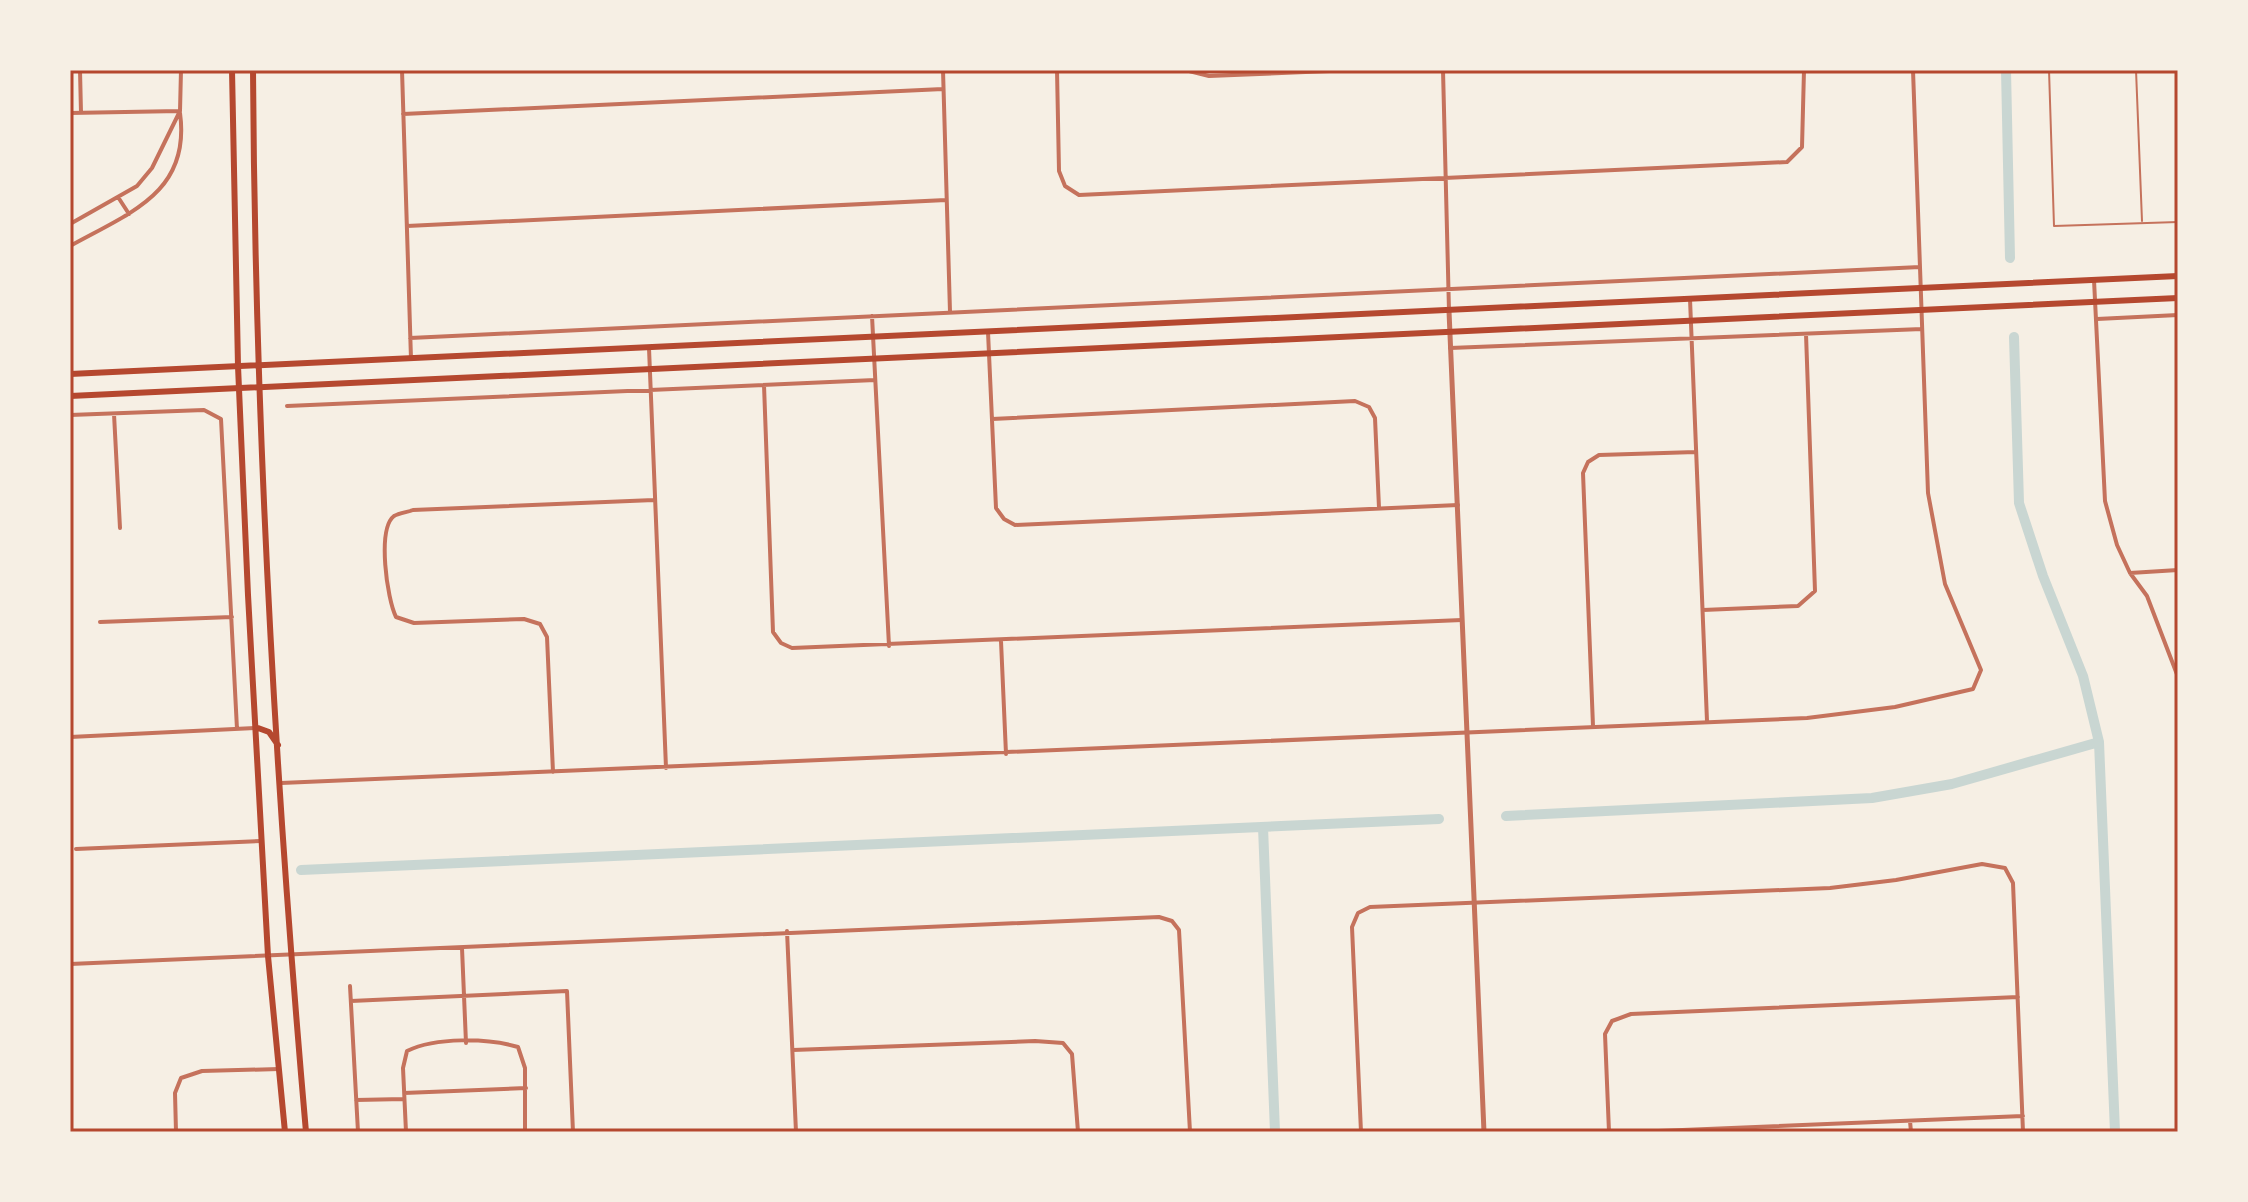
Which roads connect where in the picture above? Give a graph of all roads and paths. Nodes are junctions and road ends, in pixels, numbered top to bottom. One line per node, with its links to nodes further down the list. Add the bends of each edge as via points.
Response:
1 (80, 70): 19 (street)
2 (181, 70): 17 (street)
3 (232, 70): 57 (main road)
4 (245, 70): 15 (main road)
5 (402, 70): 20 (street)
6 (943, 70): 16 (street)
7 (1057, 70): 21 (street, via 1059,171 1065,186 1079,195)
8 (1185, 70): 9 (street, via 1209,76)
9 (1353, 70)
10 (1443, 70): 21 (street)
11 (1804, 70): 21 (street, via 1802,147 1787,162)
12 (1913, 70): 30 (street)
13 (2049, 70): 26 (lane, via 2054,226)
14 (2136, 70): 26 (lane)
15 (253, 73): 58 (main road)
16 (943, 89): 20 (street); 23 (street)
17 (180, 111): 19 (street); 22 (street, via 152,168); 24 (street, via 184,140 173,171 151,200)
18 (70, 113): 19 (street)
19 (81, 113)
20 (403, 114): 28 (street)
21 (1447, 179): 34 (street)
22 (118, 197): 24 (street); 27 (street)
23 (946, 200): 28 (street); 40 (street)
24 (129, 214): 29 (street)
25 (2178, 222): 26 (lane)
26 (2142, 223)
27 (70, 224)
28 (407, 226): 50 (street)
29 (70, 246)
30 (1920, 267): 33 (street); 34 (street)
31 (2178, 276): 32 (main road)
32 (2094, 280): 33 (main road); 37 (street)
33 (1921, 288): 36 (main road); 38 (street)
34 (1448, 289): 39 (street); 40 (street)
35 (2178, 298): 37 (main road)
36 (1690, 299): 39 (main road); 44 (street)
37 (2096, 302): 38 (main road); 43 (street)
38 (1921, 308): 44 (main road); 45 (street)
39 (1449, 311): 46 (street); 47 (main road)
40 (950, 312): 41 (street)
41 (872, 315): 49 (street); 50 (street)
42 (2178, 315): 43 (street)
43 (2097, 319): 77 (street, via 2105,501)
44 (1691, 320): 46 (main road); 51 (street)
45 (1922, 329): 48 (street); 85 (street, via 1934,535 1945,584 1978,660 1978,682 1960,694 1895,707 1807,718)
46 (1450, 331): 53 (street); 54 (main road)
47 (988, 332): 49 (main road); 54 (street)
48 (1806, 334): 51 (street); 78 (street, via 1817,581 1798,606)
49 (873, 337): 52 (main road); 55 (street)
50 (410, 338): 56 (street)
51 (1692, 339): 53 (street); 71 (street)
52 (649, 348): 56 (main road); 59 (street)
53 (1450, 348): 73 (street)
54 (989, 352): 55 (main road); 70 (street)
55 (874, 358): 59 (main road); 61 (street)
56 (411, 359): 58 (main road)
57 (238, 366): 58 (main road); 60 (main road); 65 (main road)
58 (261, 366): 63 (main road)
59 (650, 368): 63 (main road); 64 (street)
60 (70, 374)
61 (875, 380): 62 (street); 83 (street)
62 (764, 385): 64 (street); 83 (street, via 773,632 792,648)
63 (261, 388): 65 (main road); 91 (main road)
64 (651, 388): 67 (street); 72 (street)
65 (240, 389): 66 (main road); 87 (main road)
66 (70, 396)
67 (287, 406)
68 (113, 413): 69 (street); 75 (street); 79 (street, via 204,410 218,415 225,428)
69 (70, 415)
70 (992, 419): 74 (street, via 996,508 1015,525); 74 (street, via 1355,401 1369,407 1375,418)
71 (1696, 452): 78 (street); 86 (street, via 1599,455 1583,473)
72 (654, 500): 93 (street); 94 (street, via 413,510 394,516 385,530 388,601 396,617 414,623 524,619 540,624 547,637)
73 (1458, 505): 74 (street); 80 (street)
74 (1379, 508)
75 (120, 528)
76 (2178, 570): 77 (street)
77 (2130, 573): 84 (street, via 2147,596)
78 (1703, 610): 85 (street)
79 (232, 617): 81 (street); 88 (street)
80 (1462, 620): 82 (street); 89 (street)
81 (100, 622)
82 (1001, 641): 83 (street); 92 (street)
83 (889, 646)
84 (2178, 677)
85 (1707, 721): 86 (street)
86 (1593, 726): 89 (street)
87 (258, 728): 88 (street); 91 (main road, via 269,732); 96 (main road)
88 (237, 729): 90 (street)
89 (1466, 732): 92 (street); 98 (street)
90 (70, 737)
91 (279, 749): 95 (main road)
92 (1006, 754): 93 (street)
93 (666, 768): 94 (street)
94 (553, 772): 95 (street)
95 (281, 783): 101 (main road)
96 (263, 841): 97 (street); 102 (main road)
97 (76, 849)
98 (1476, 903): 106 (street, via 1830,888 1982,864 2005,868 2013,883); 126 (street, via 1370,907 1358,913 1352,927); 127 (street)
99 (787, 931): 100 (street); 109 (street); 125 (street, via 1159,917 1172,921 1179,930)
100 (462, 948): 101 (street); 105 (street)
101 (289, 955): 102 (street); 118 (main road)
102 (268, 956): 103 (street); 110 (main road)
103 (70, 964)
104 (350, 986): 107 (street)
105 (464, 996): 107 (street); 108 (street); 122 (street, via 567,991)
106 (2018, 997): 114 (street); 128 (street, via 1631,1014 1612,1021 1605,1034)
107 (351, 1001): 113 (street)
108 (466, 1043): 111 (street, via 518,1047); 112 (street, via 421,1044 407,1051)
109 (793, 1050): 123 (street); 124 (street, via 1063,1043 1072,1054)
110 (279, 1069): 116 (street, via 202,1071 181,1078 175,1093); 117 (main road)
111 (526, 1090): 112 (street); 121 (street)
112 (404, 1096): 113 (street); 120 (street)
113 (356, 1100): 119 (street)
114 (2023, 1116): 115 (street); 131 (street)
115 (1910, 1121): 129 (street); 130 (street)
116 (176, 1132)
117 (285, 1132)
118 (306, 1132)
119 (358, 1132)
120 (406, 1132)
121 (525, 1132)
122 (573, 1132)
123 (796, 1132)
124 (1078, 1132)
125 (1190, 1132)
126 (1361, 1132)
127 (1484, 1132)
128 (1609, 1132)
129 (1634, 1132)
130 (1911, 1132)
131 (2023, 1132)

